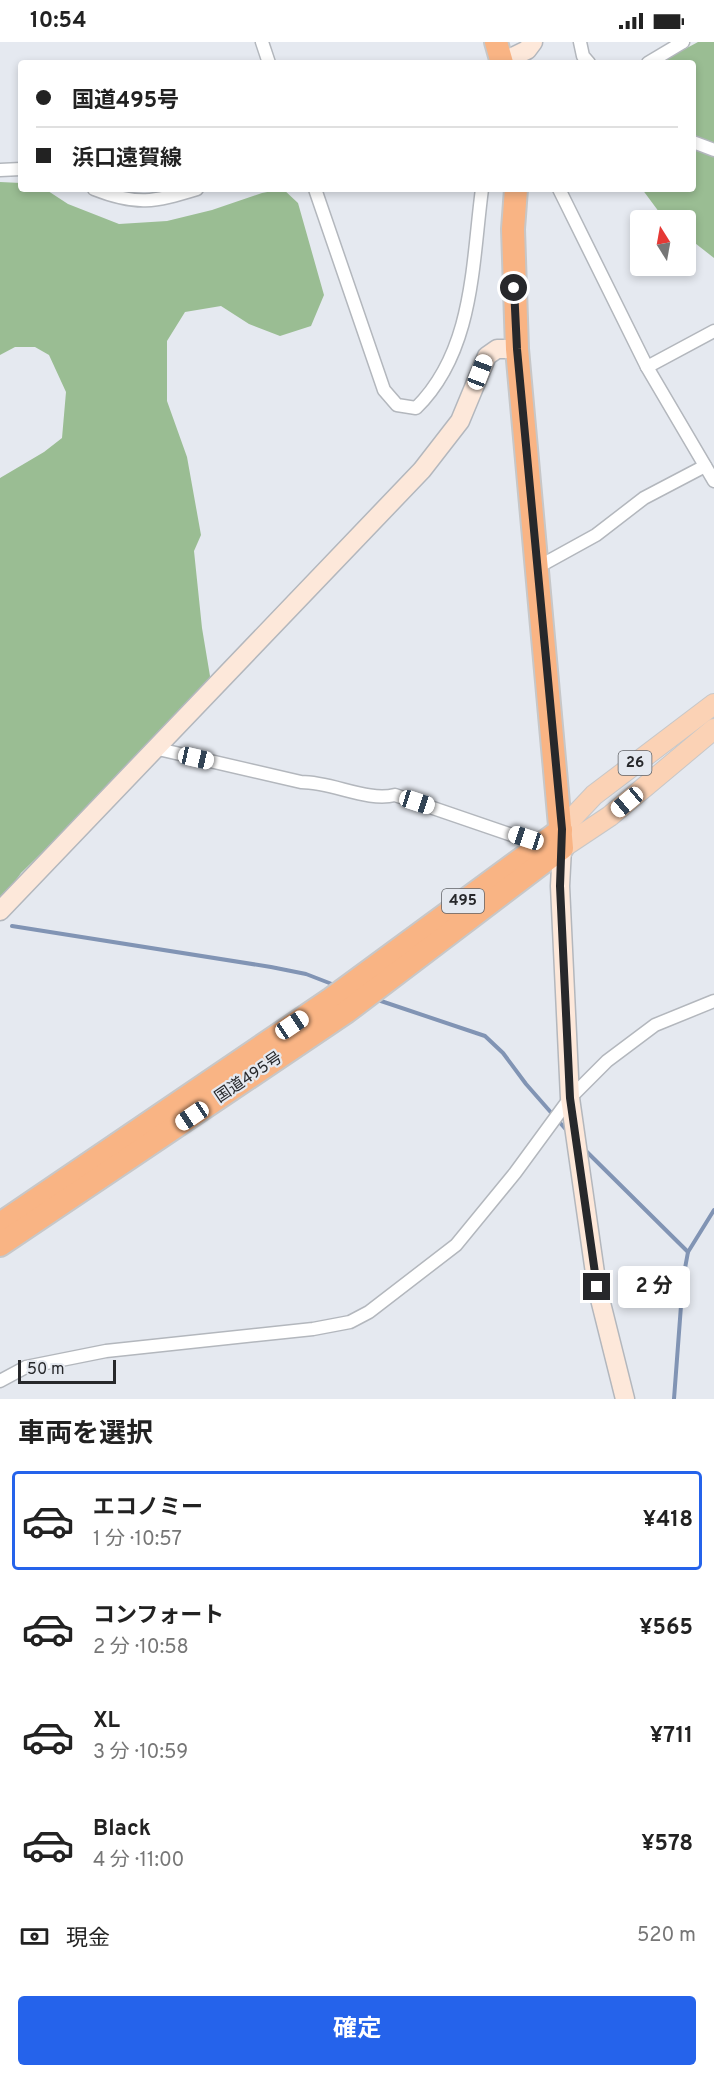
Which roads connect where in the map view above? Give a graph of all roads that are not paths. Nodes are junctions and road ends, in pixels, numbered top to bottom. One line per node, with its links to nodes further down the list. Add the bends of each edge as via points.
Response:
1 (262, 42): 6 (street)
2 (533, 42): 5 (street, via 527,50)
3 (580, 42): 7 (street)
4 (683, 42): 8 (street)
5 (500, 57)
6 (268, 60)
7 (586, 60)
8 (653, 60)
9 (696, 143): 10 (street)
10 (714, 150)
11 (18, 169): 12 (street)
12 (0, 170)
13 (102, 192): 14 (street, via 118,198 157,201)
14 (187, 192)
15 (316, 192): 16 (street, via 384,390 397,405 416,408 431,393 457,343 466,313)
16 (482, 192)
17 (516, 192): 20 (highway, via 513,229)
18 (560, 192): 21 (street)
19 (714, 331): 21 (street)
20 (517, 349): 24 (highway); 27 (street, via 497,349 487,356 460,421 428,463)
21 (647, 367): 22 (street)
22 (705, 466): 23 (street); 24 (street, via 644,498 596,535)
23 (714, 481)
24 (537, 567): 28 (highway)
25 (714, 704): 28 (main road, 26, via 594,795)
26 (714, 729): 28 (main road, 26, via 610,816)
27 (154, 748): 28 (street, via 382,798 395,795); 29 (street)
28 (555, 840): 31 (highway, 国道495号 / 495, via 365,973); 31 (highway, 国道495号 / 495, via 382,987); 32 (street)
29 (0, 911)
30 (714, 1001): 32 (street, via 655,1025 607,1061)
31 (339, 1006): 33 (highway, 国道495号 / 495); 34 (highway, 国道495号 / 495)
32 (570, 1098): 35 (street, via 456,1245 369,1312 350,1322 106,1350 26,1367); 36 (street, via 597,1287)
33 (0, 1224)
34 (0, 1245)
35 (0, 1381)
36 (625, 1399)

